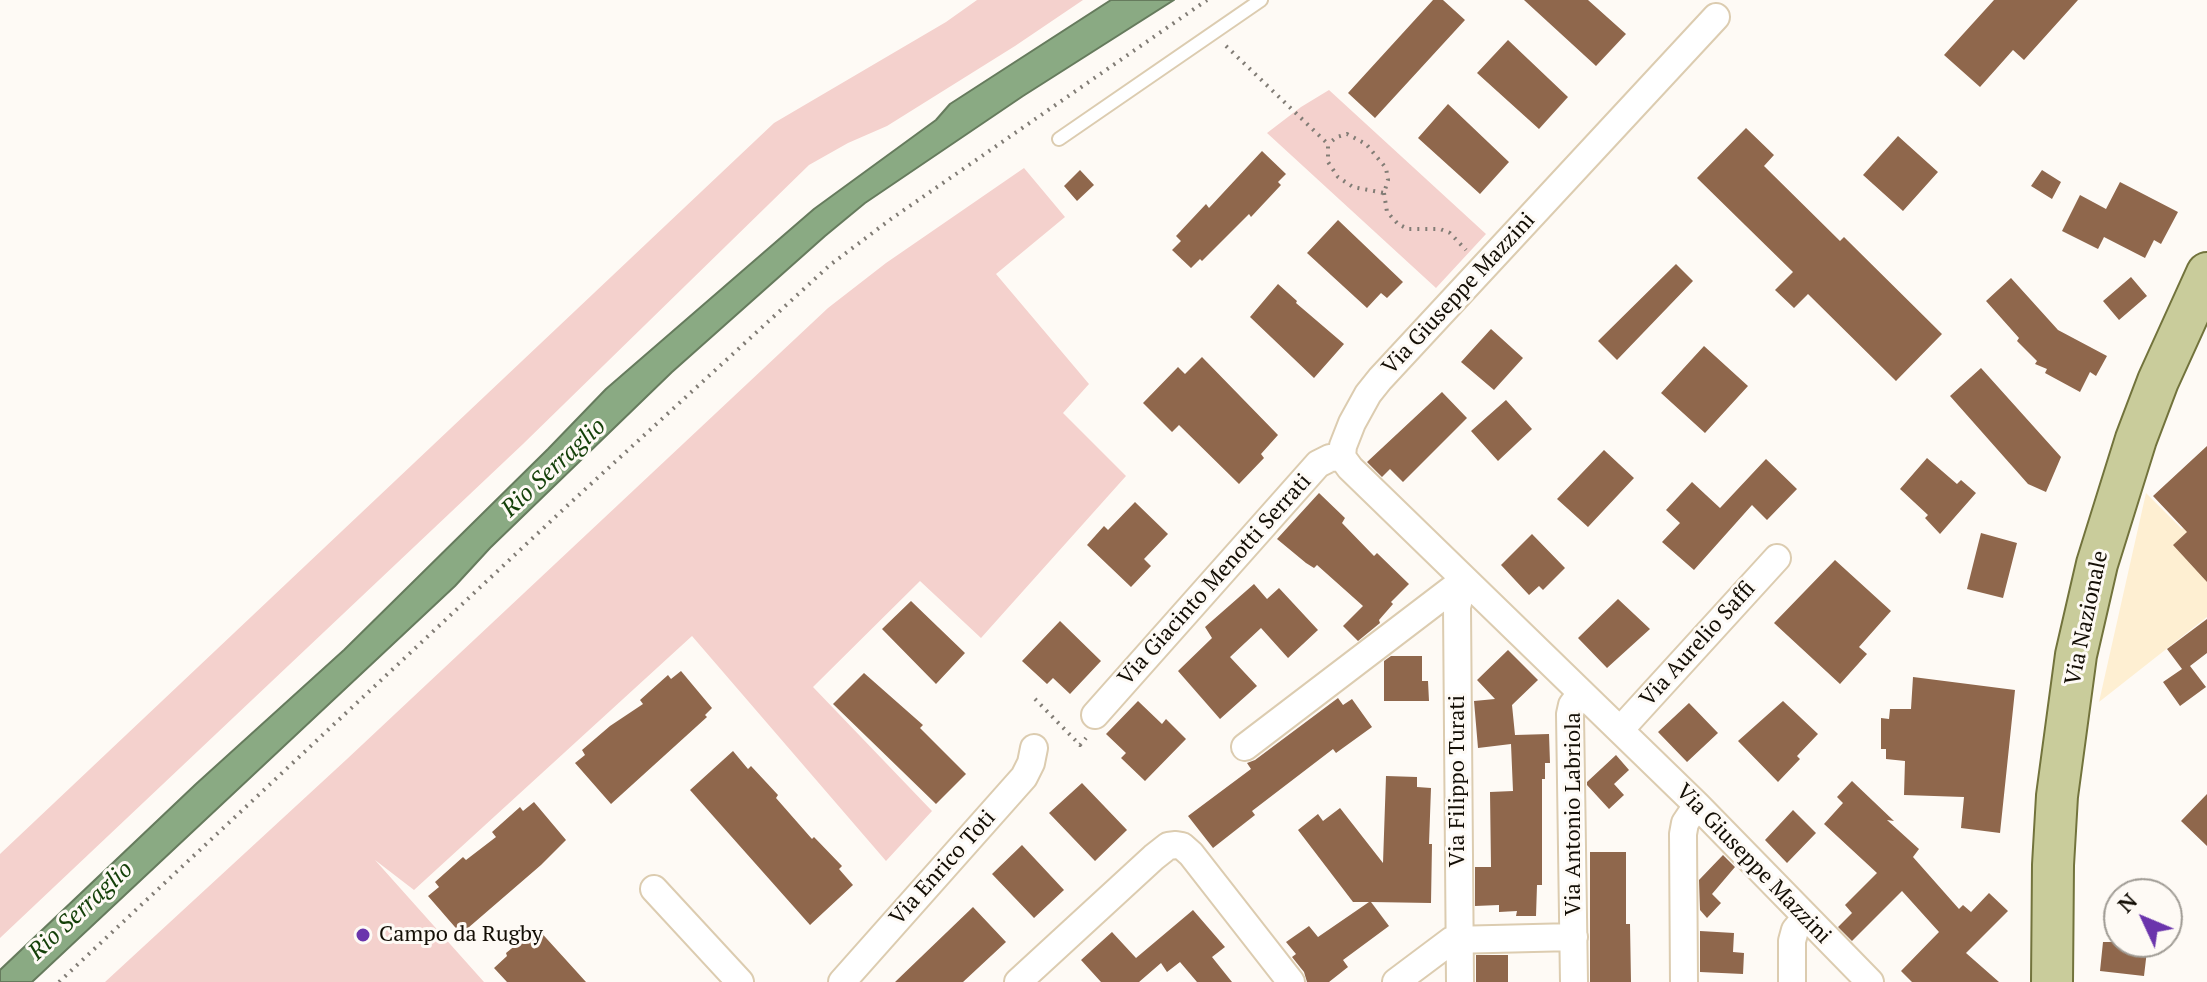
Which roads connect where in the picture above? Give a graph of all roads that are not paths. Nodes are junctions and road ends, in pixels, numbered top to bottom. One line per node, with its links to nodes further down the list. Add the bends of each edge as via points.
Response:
1 (1261, 0): 3 (lane)
2 (1717, 9): 5 (street, Via Giuseppe Mazzini, via 1380,379 1352,423)
3 (1059, 139)
4 (2207, 273): 28 (main road, Via Nazionale, via 2136,439 2097,564 2076,655 2057,796)
5 (1342, 457): 7 (street, Via Giuseppe Mazzini); 9 (street, Via Giacinto Menotti Serrati, via 1318,464)
6 (1777, 558): 10 (street, Via Aurelio Saffi)
7 (1464, 580): 8 (street, Via Giuseppe Mazzini); 11 (street); 17 (street, Via Filippo Turati, via 1457,607)
8 (1581, 693): 10 (street, Via Giuseppe Mazzini); 16 (street, Via Antonio Labriola, via 1570,714)
9 (1095, 715)
10 (1620, 730): 13 (street, Via Giuseppe Mazzini)
11 (1245, 747)
12 (1034, 748): 19 (street, Via Enrico Toti, via 1024,777)
13 (1697, 805): 15 (street, Via Giuseppe Mazzini); 25 (street, via 1683,834)
14 (654, 889): 18 (street)
15 (1805, 918): 26 (street, via 1792,941); 27 (street, Via Giuseppe Mazzini)
16 (1574, 937): 17 (street, Via Antonio Labriola); 24 (street, Via Antonio Labriola)
17 (1459, 939): 22 (street, via 1446,942); 23 (street, Via Filippo Turati)
18 (740, 982)
19 (842, 982)
20 (1018, 982): 21 (street, via 1154,857 1176,845 1191,854)
21 (1291, 982)
22 (1396, 982)
23 (1460, 982)
24 (1574, 982)
25 (1684, 982)
26 (1792, 982)
27 (1870, 982)
28 (2052, 982)

